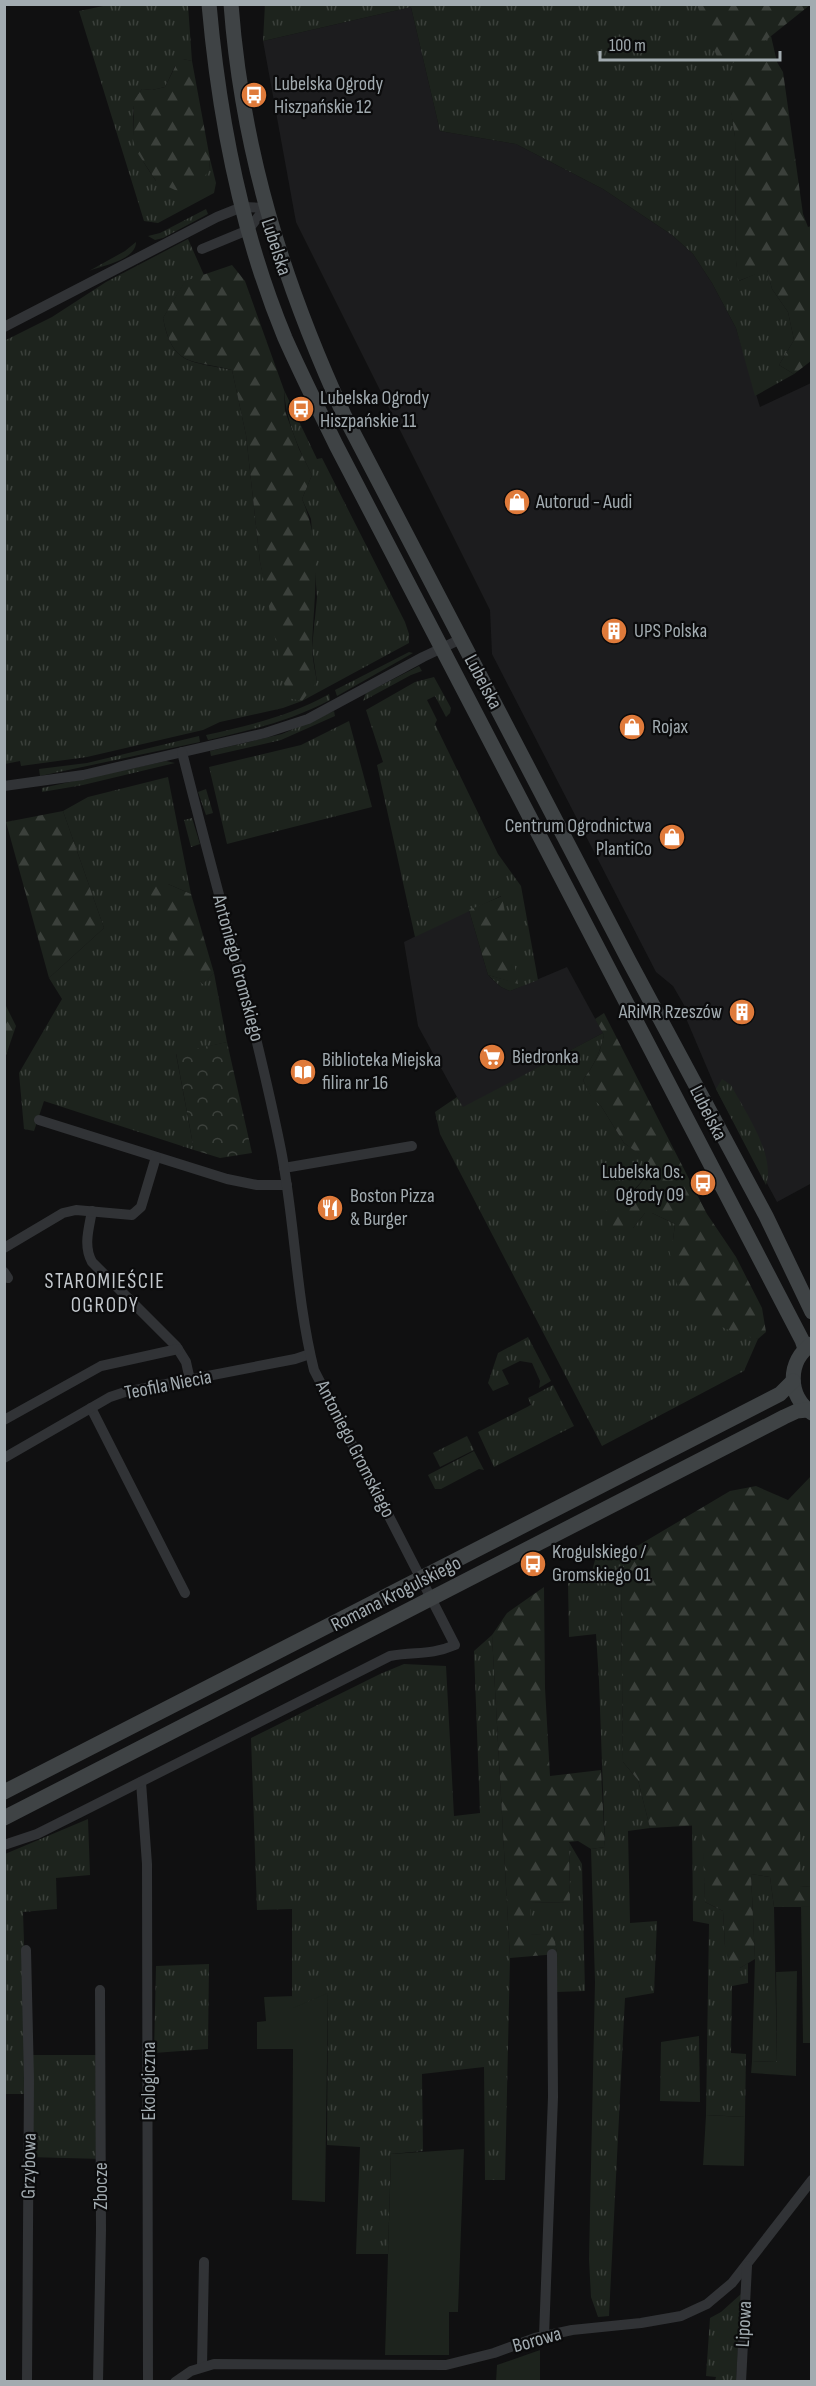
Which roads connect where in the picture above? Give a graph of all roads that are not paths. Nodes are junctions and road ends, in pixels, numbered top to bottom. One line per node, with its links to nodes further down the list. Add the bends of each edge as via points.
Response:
1 (209, 4): 3 (main road, Lubelska, via 216,74)
2 (231, 4): 4 (main road, Lubelska, via 243,106)
3 (242, 207): 4 (street); 5 (main road, Lubelska); 7 (street)
4 (265, 208): 5 (street); 8 (main road, Lubelska, via 310,338)
5 (248, 230): 6 (street); 9 (main road, Lubelska, via 284,335)
6 (202, 249)
7 (4, 327)
8 (358, 440): 9 (main road, via 351,450); 10 (main road, Lubelska)
9 (339, 451): 11 (main road, Lubelska)
10 (461, 639): 11 (street); 21 (main road, Lubelska, via 766,1216)
11 (441, 647): 12 (street, via 308,719); 22 (main road, Lubelska)
12 (182, 752): 13 (street, via 83,776); 17 (street, Antoniego Gromskiego, via 264,1066)
13 (4, 786)
14 (39, 1120): 16 (street)
15 (412, 1146): 17 (street)
16 (156, 1157): 18 (street, via 227,1179); 19 (street, via 137,1212 122,1215)
17 (284, 1168): 18 (street, Antoniego Gromskiego)
18 (287, 1185): 24 (street, Antoniego Gromskiego)
19 (92, 1211): 20 (street, via 63,1213); 23 (street, via 87,1254)
20 (4, 1248)
21 (812, 1312)
22 (808, 1346): 26 (main road, via 796,1362)
23 (178, 1349): 25 (street); 29 (street, via 100,1366)
24 (310, 1354): 25 (street, Teofila Niecia); 31 (street, Antoniego Gromskiego)
25 (190, 1380): 27 (street, Teofila Niecia, via 125,1392)
26 (793, 1381): 28 (main road, via 798,1399); 31 (main road, Romana Krogulskiego, via 780,1394)
27 (91, 1408): 30 (street, Teofila Niecia); 32 (street)
28 (809, 1412): 33 (main road, Romana Krogulskiego, via 791,1414)
29 (4, 1420)
30 (4, 1458)
31 (422, 1578): 33 (street, Antoniego Gromskiego); 35 (main road, Romana Krogulskiego)
32 (185, 1593)
33 (432, 1599): 34 (street, Antoniego Gromskiego, via 455,1645 429,1654 390,1656); 36 (main road, Romana Krogulskiego)
34 (141, 1782): 37 (street, via 37,1834); 48 (street, Ekologiczna, via 148,1876)
35 (4, 1792)
36 (4, 1818)
37 (4, 1845)
38 (26, 1950): 46 (street, Grzybowa)
39 (552, 1954): 44 (street, via 553,2097)
40 (100, 1990): 47 (street, Zbocze)
41 (812, 2180): 43 (street, Borowa)
42 (204, 2262): 45 (street)
43 (747, 2266): 44 (street, Borowa, via 694,2312); 50 (street, Lipowa)
44 (544, 2336): 45 (street, Borowa, via 446,2365 248,2362)
45 (202, 2367): 49 (street, Borowa)
46 (27, 2382)
47 (98, 2382)
48 (148, 2382)
49 (176, 2382)
50 (741, 2382)

